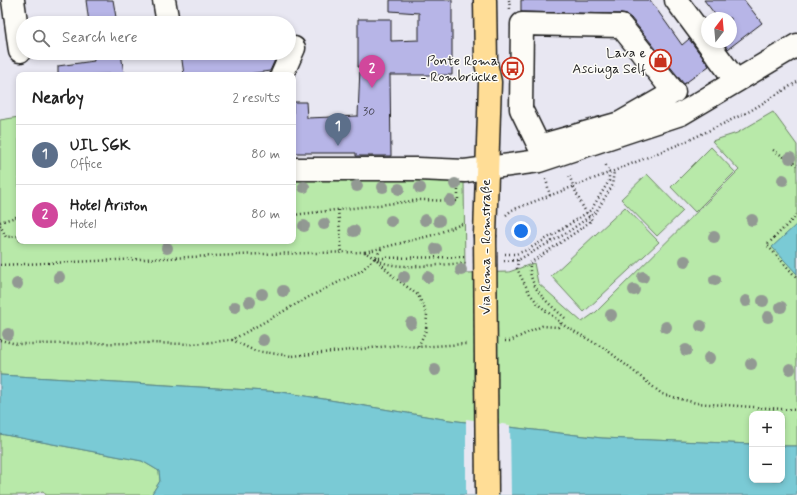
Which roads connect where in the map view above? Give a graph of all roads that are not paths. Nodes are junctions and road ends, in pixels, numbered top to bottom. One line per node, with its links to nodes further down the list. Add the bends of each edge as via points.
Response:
1 (14, 0): 6 (street)
2 (164, 0): 5 (street)
3 (484, 0): 13 (main road, Via Roma - Romstraße, via 486,63 490,82)
4 (676, 0): 10 (street)
5 (167, 16)
6 (16, 17)
7 (797, 45): 10 (street)
8 (289, 60): 9 (street)
9 (283, 72)
10 (736, 81): 11 (street, via 681,114)
11 (645, 117): 11 (street, via 539,146 521,109 522,24 621,26 674,92); 13 (street, via 539,161)
12 (296, 169): 13 (street)
13 (486, 169): 14 (main road, Via Roma - Romstraße, bridge)
14 (486, 495)

